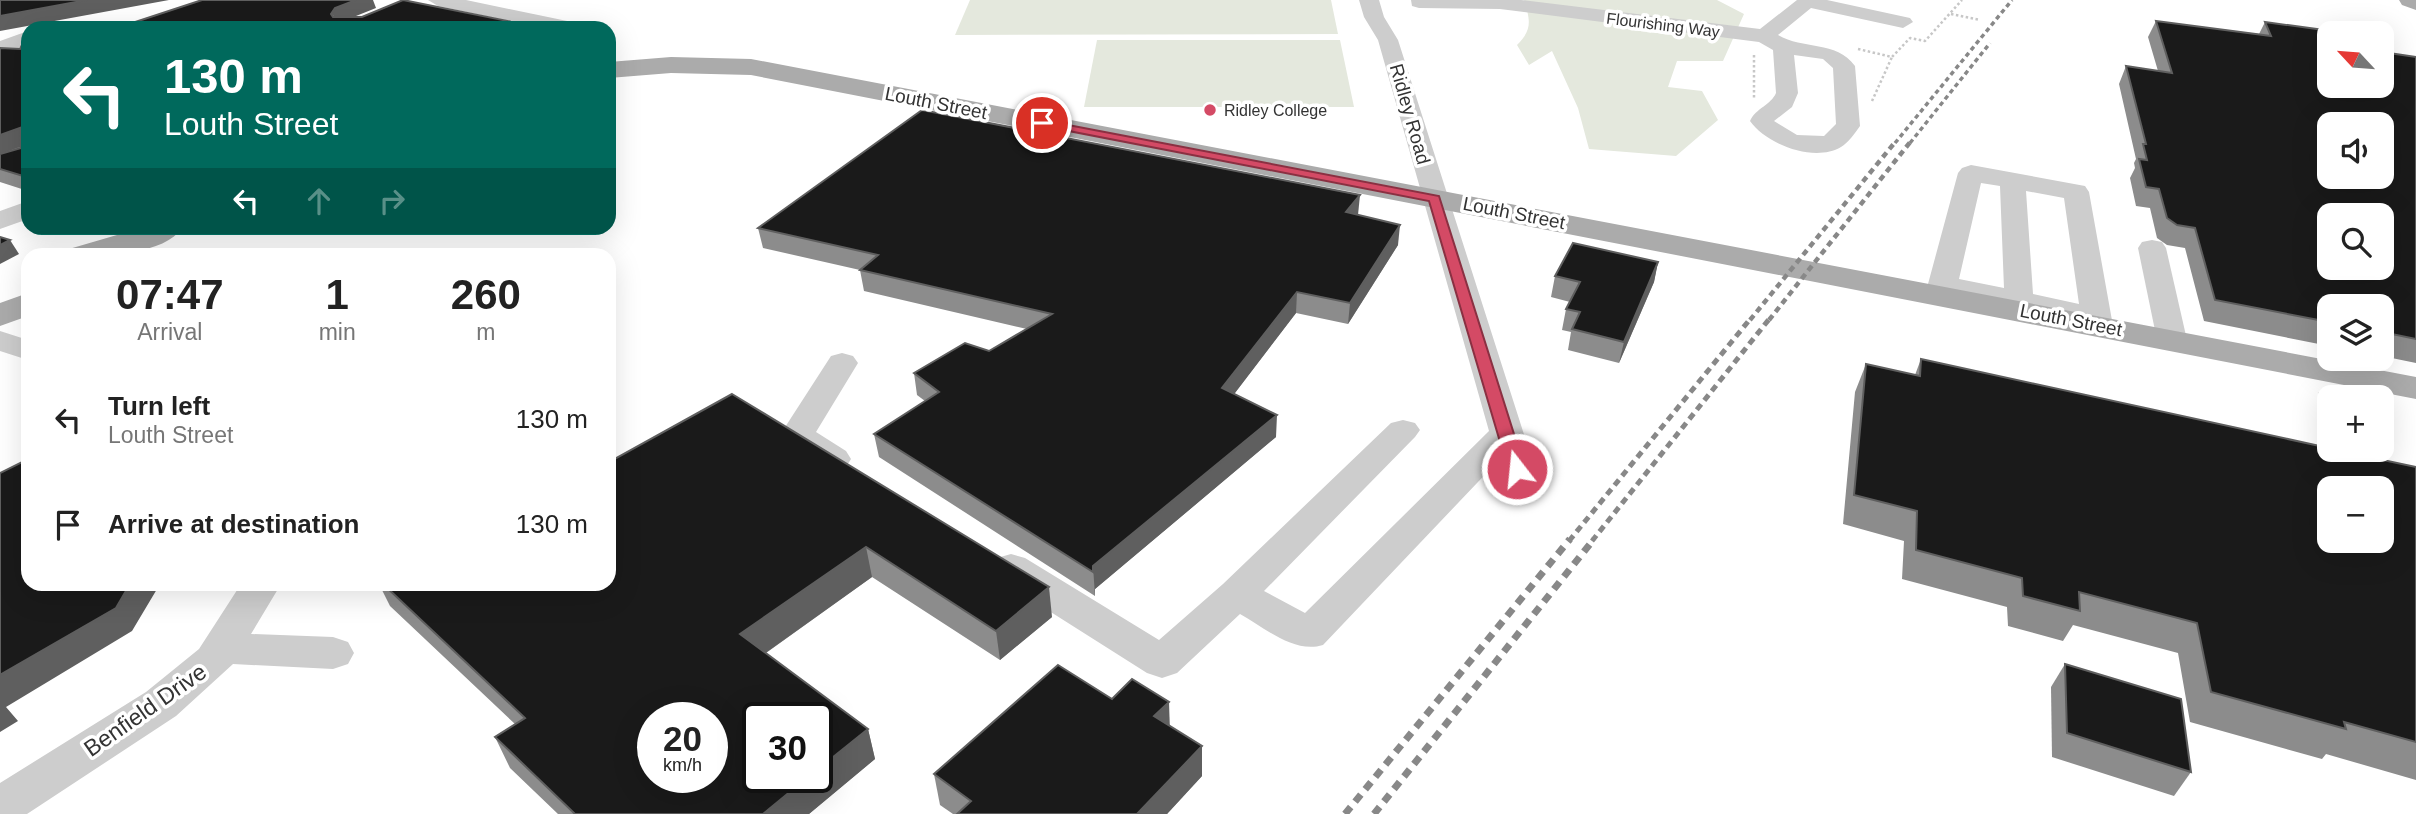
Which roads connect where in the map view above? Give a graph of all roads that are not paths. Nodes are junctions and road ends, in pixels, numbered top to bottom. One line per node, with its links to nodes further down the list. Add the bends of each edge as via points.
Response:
1 (438, 0): 9 (street)
2 (1369, 0): 8 (street, Flourishing Way); 12 (street, Ridley Road)
3 (1473, 0): 7 (street, Flourishing Way)
4 (2410, 0): 6 (main road)
5 (1808, 1): 10 (street); 13 (street)
6 (2416, 3)
7 (1504, 5): 8 (street, Flourishing Way); 13 (street, Flourishing Way)
8 (1406, 6): 12 (street, Ridley Road)
9 (538, 21)
10 (1903, 22)
11 (21, 40): 14 (street, via 1,51)
12 (1388, 40): 17 (street, Ridley Road)
13 (1766, 44): 13 (street, Flourishing Way, via 1787,93 1784,102 1765,114 1762,121 1768,130 1782,138 1819,145 1832,142 1848,126 1844,66 1829,54)
14 (12, 56)
15 (616, 69): 17 (main road, Louth Street, via 751,67)
16 (2013, 181): 24 (street, via 1971,173); 26 (street); 29 (street, via 2076,192)
17 (1434, 198): 24 (main road, Louth Street); 36 (street, Ridley Road)
18 (21, 212): 19 (street)
19 (0, 221)
20 (145, 240): 21 (main road)
21 (113, 248)
22 (2152, 248): 31 (street)
23 (21, 282): 25 (main road)
24 (1943, 290): 26 (street); 29 (main road, Louth Street)
25 (0, 292)
26 (2019, 299): 29 (street)
27 (21, 306): 28 (main road)
28 (0, 316)
29 (2097, 321): 31 (main road, Louth Street)
30 (0, 340): 32 (street)
31 (2172, 340): 34 (main road, Louth Street)
32 (21, 348)
33 (842, 363): 38 (street, via 797,435)
34 (2416, 388)
35 (1403, 430): 41 (street)
36 (1506, 433): 37 (street, Ridley Road); 41 (street, via 1308,634)
37 (1517, 469)
38 (867, 479)
39 (985, 552): 41 (street, via 1163,662)
40 (258, 591): 42 (street, Benfield Drive)
41 (1237, 594)
42 (221, 648): 43 (street); 44 (street, Benfield Drive, via 214,660 161,704)
43 (333, 653)
44 (0, 807)

